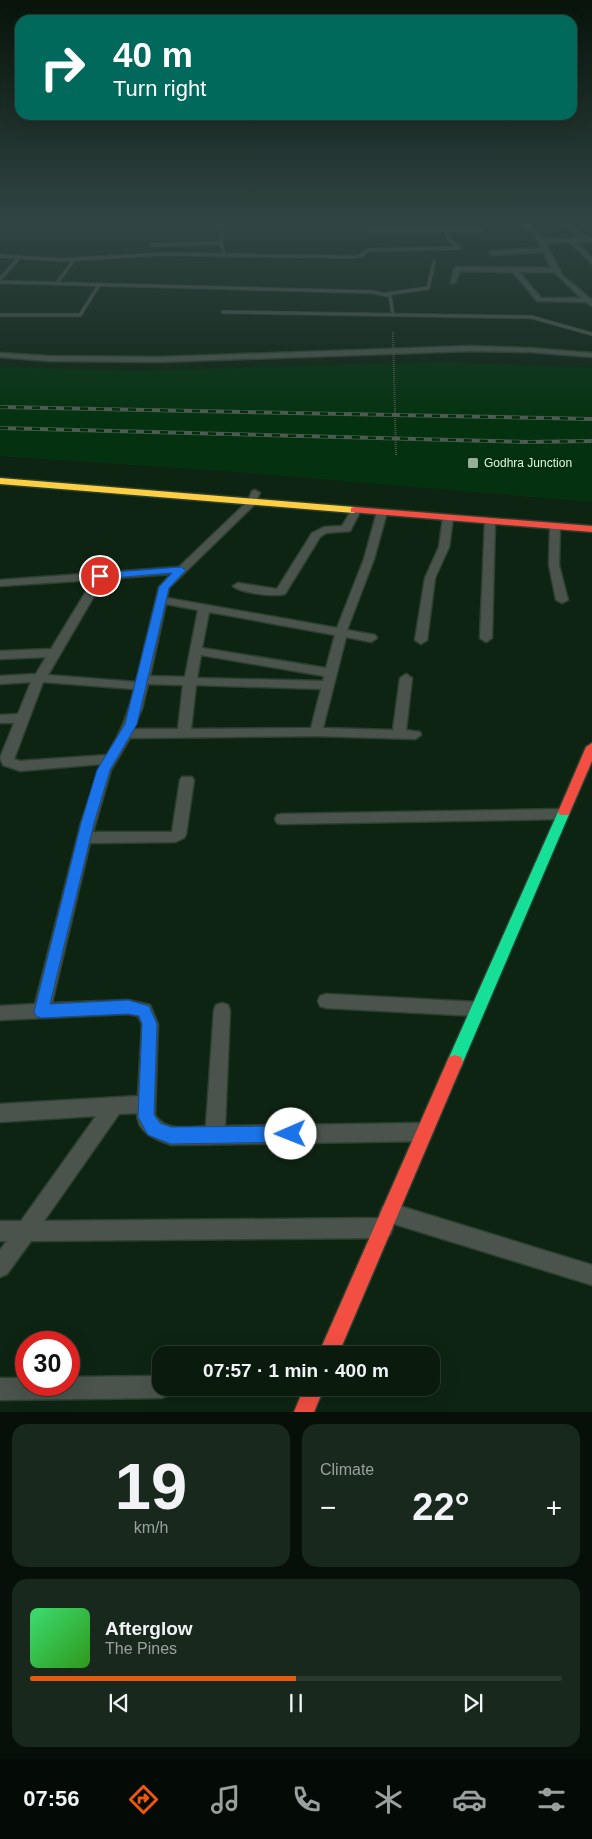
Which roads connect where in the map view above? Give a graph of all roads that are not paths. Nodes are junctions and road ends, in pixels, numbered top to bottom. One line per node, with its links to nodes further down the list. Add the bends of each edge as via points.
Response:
1 (97, 289): 10 (lane, via 80,315)
2 (223, 289): 6 (lane)
3 (425, 289): 6 (lane)
4 (528, 289): 7 (street, via 538,300)
5 (575, 289): 7 (street)
6 (386, 294): 9 (lane, via 390,296)
7 (589, 302)
8 (223, 312): 9 (lane)
9 (393, 314): 11 (lane, via 541,318)
10 (0, 315)
11 (592, 334)
12 (592, 354): 13 (street, via 548,350 418,349 156,361)
13 (0, 355)
14 (0, 473): 16 (main road)
15 (0, 481): 16 (main road)
16 (254, 497): 17 (main road); 20 (main road); 24 (street)
17 (356, 510): 18 (main road); 27 (street, via 346,529 324,530 316,535 281,592)
18 (382, 512): 19 (main road); 31 (street, via 369,559)
19 (448, 518): 21 (main road); 34 (street, via 444,547 430,578)
20 (592, 520)
21 (490, 521): 22 (main road); 33 (street)
22 (555, 526): 23 (main road); 29 (street, via 554,566)
23 (592, 529)
24 (181, 570): 25 (street); 28 (street, via 164,587)
25 (100, 576): 26 (street); 36 (street)
26 (0, 583)
27 (238, 586)
28 (161, 600): 30 (street); 43 (street)
29 (562, 600)
30 (204, 608): 31 (street); 35 (street)
31 (341, 632): 32 (street); 40 (street)
32 (371, 638)
33 (486, 638)
34 (421, 640)
35 (196, 651): 40 (street); 42 (street)
36 (53, 653): 37 (street); 38 (street)
37 (0, 655)
38 (39, 678): 41 (street); 43 (street); 44 (street)
39 (406, 678): 49 (street)
40 (330, 679): 42 (street); 46 (street)
41 (0, 680)
42 (190, 682): 43 (street); 47 (street)
43 (141, 683): 48 (street, via 136,709)
44 (23, 718): 45 (street); 52 (street, via 7,758 13,766)
45 (0, 719)
46 (316, 732): 47 (street); 49 (street)
47 (184, 733): 48 (street)
48 (126, 734): 52 (street)
49 (399, 734): 50 (street)
50 (414, 735)
51 (592, 747): 54 (main road)
52 (110, 759): 56 (street)
53 (187, 780): 56 (street, via 180,827 175,837)
54 (562, 814): 55 (street); 58 (main road)
55 (282, 819)
56 (84, 838): 60 (street)
57 (326, 1001): 58 (street)
58 (477, 1009): 65 (main road)
59 (222, 1010): 66 (street)
60 (41, 1012): 61 (street); 62 (street, via 128,1007 144,1010 150,1024)
61 (0, 1013)
62 (145, 1104): 63 (street); 66 (street, via 146,1117 154,1130 171,1136)
63 (114, 1106): 64 (street); 69 (street)
64 (0, 1113)
65 (424, 1132): 66 (street); 67 (main road)
66 (214, 1135)
67 (386, 1220): 69 (street); 71 (street); 72 (main road)
68 (0, 1231): 69 (street)
69 (25, 1232): 70 (street)
70 (0, 1267)
71 (592, 1275)
72 (332, 1346)
73 (152, 1387): 74 (street)
74 (0, 1389)
75 (311, 1396): 76 (main road)
76 (304, 1412)

